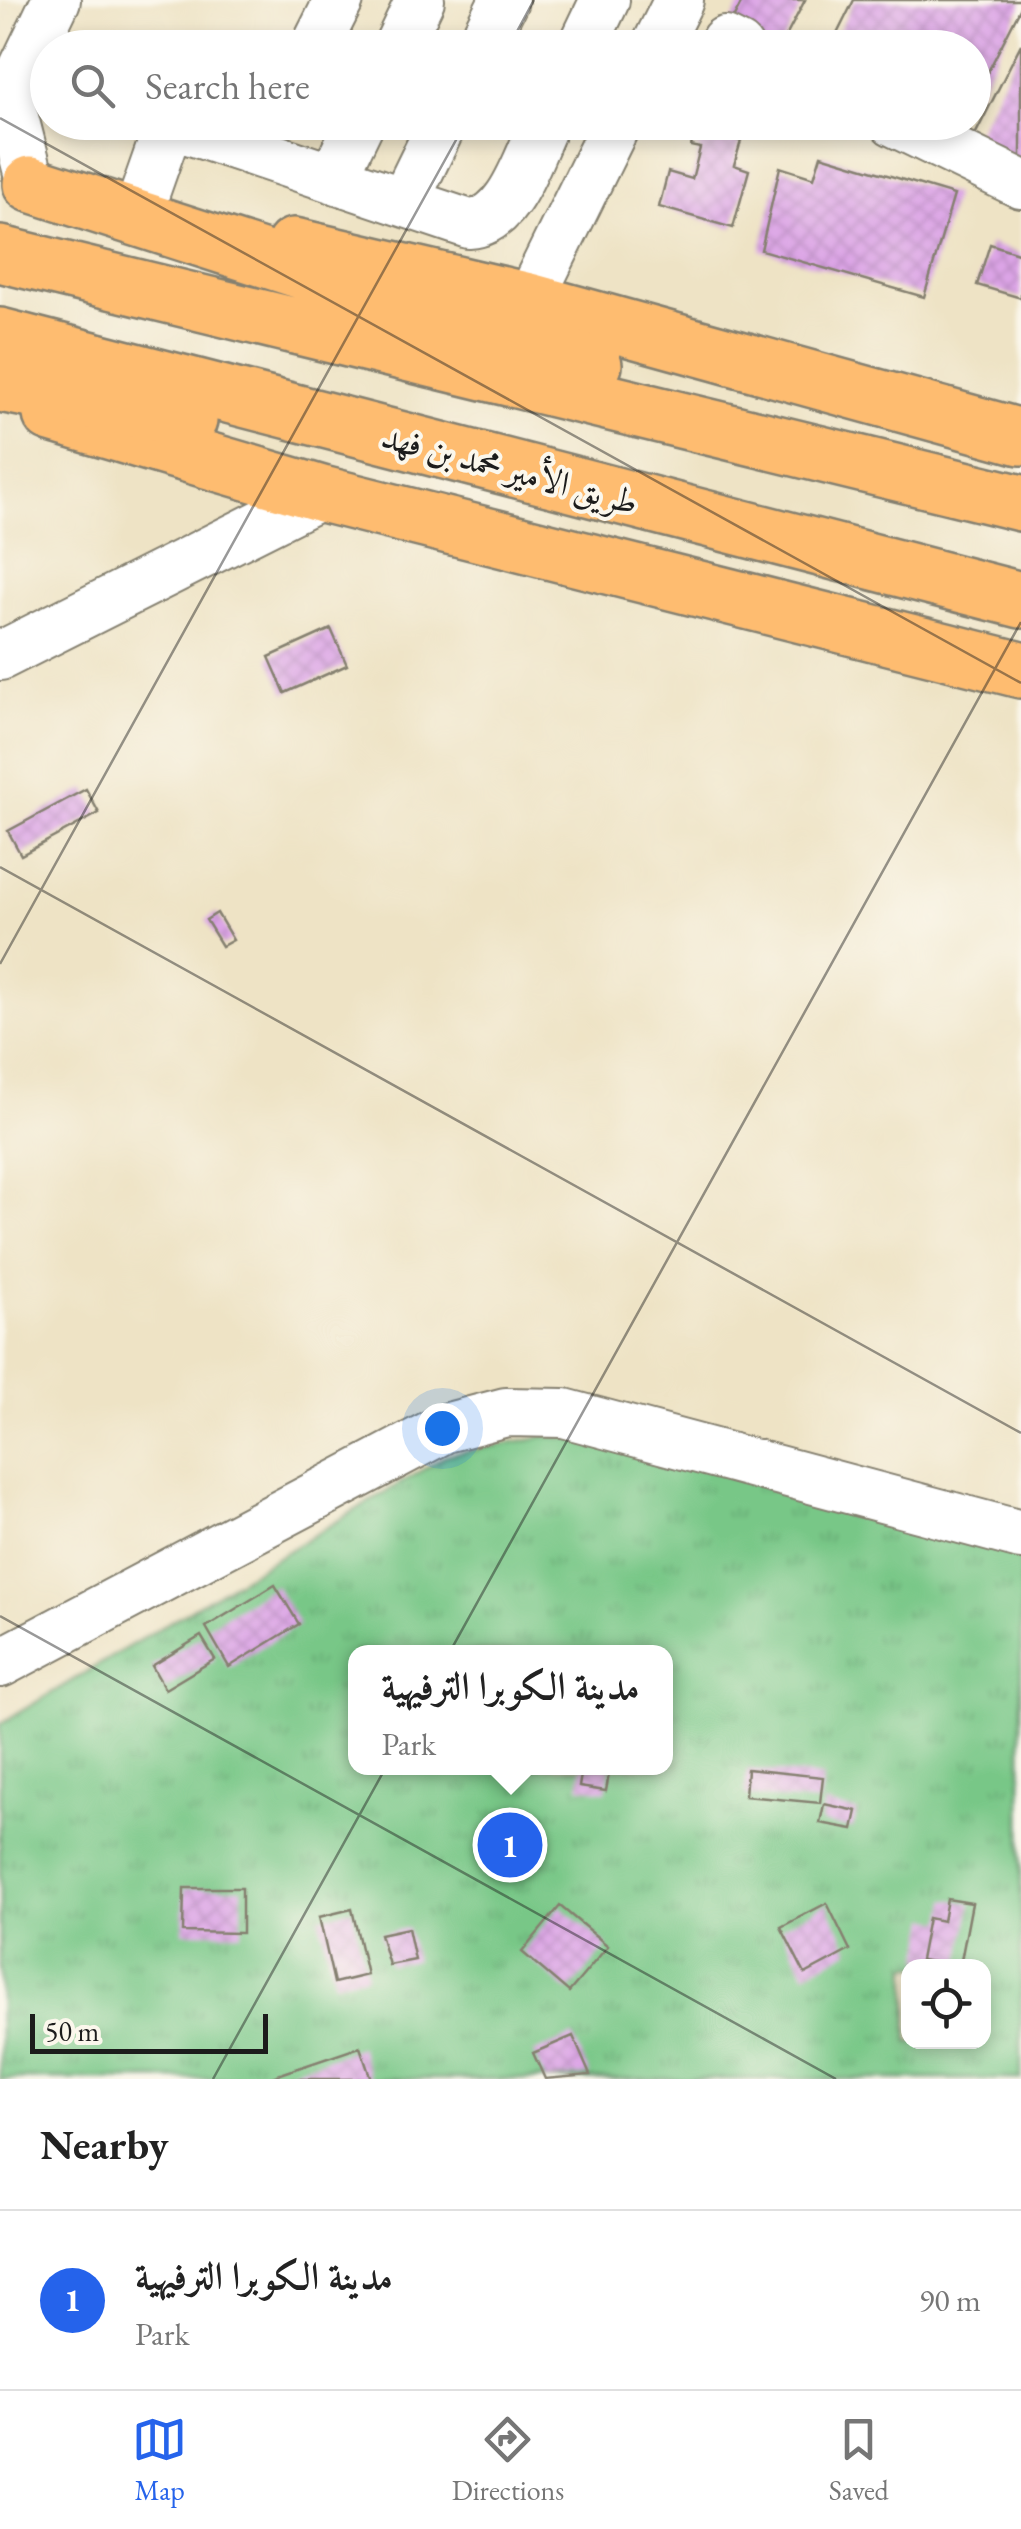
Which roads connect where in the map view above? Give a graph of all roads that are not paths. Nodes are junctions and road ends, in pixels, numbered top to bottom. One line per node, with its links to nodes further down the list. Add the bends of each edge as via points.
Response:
1 (56, 0): 7 (street)
2 (338, 0): 8 (street)
3 (420, 0): 9 (street)
4 (504, 0): 10 (street)
5 (606, 0): 11 (street)
6 (679, 0): 12 (street)
7 (42, 30)
8 (324, 30)
9 (405, 30)
10 (489, 30)
11 (591, 30)
12 (663, 30)
13 (30, 54): 22 (street, via 9,98)
14 (164, 140): 25 (street)
15 (273, 140): 21 (street)
16 (351, 140): 21 (street)
17 (434, 140): 24 (street)
18 (536, 140): 24 (street, via 503,208 483,224)
19 (607, 140): 27 (street)
20 (931, 140): 23 (street)
21 (333, 178): 24 (street)
22 (15, 180): 25 (main road); 33 (main road)
23 (1021, 184)
24 (404, 202)
25 (139, 210): 27 (main road)
26 (0, 254): 33 (main road)
27 (529, 301): 31 (main road)
28 (0, 336): 34 (main road, طريق الأمير محمد بن فهد)
29 (0, 384): 34 (main road, via 458,471)
30 (0, 399): 32 (main road)
31 (1021, 437)
32 (322, 494): 36 (street); 37 (main road)
33 (1021, 502)
34 (828, 552): 35 (main road, طريق الأمير محمد بن فهد)
35 (1021, 600)
36 (0, 656)
37 (1021, 670)
38 (1021, 1534): 39 (street, via 564,1413 506,1412 445,1428)
39 (0, 1663)

